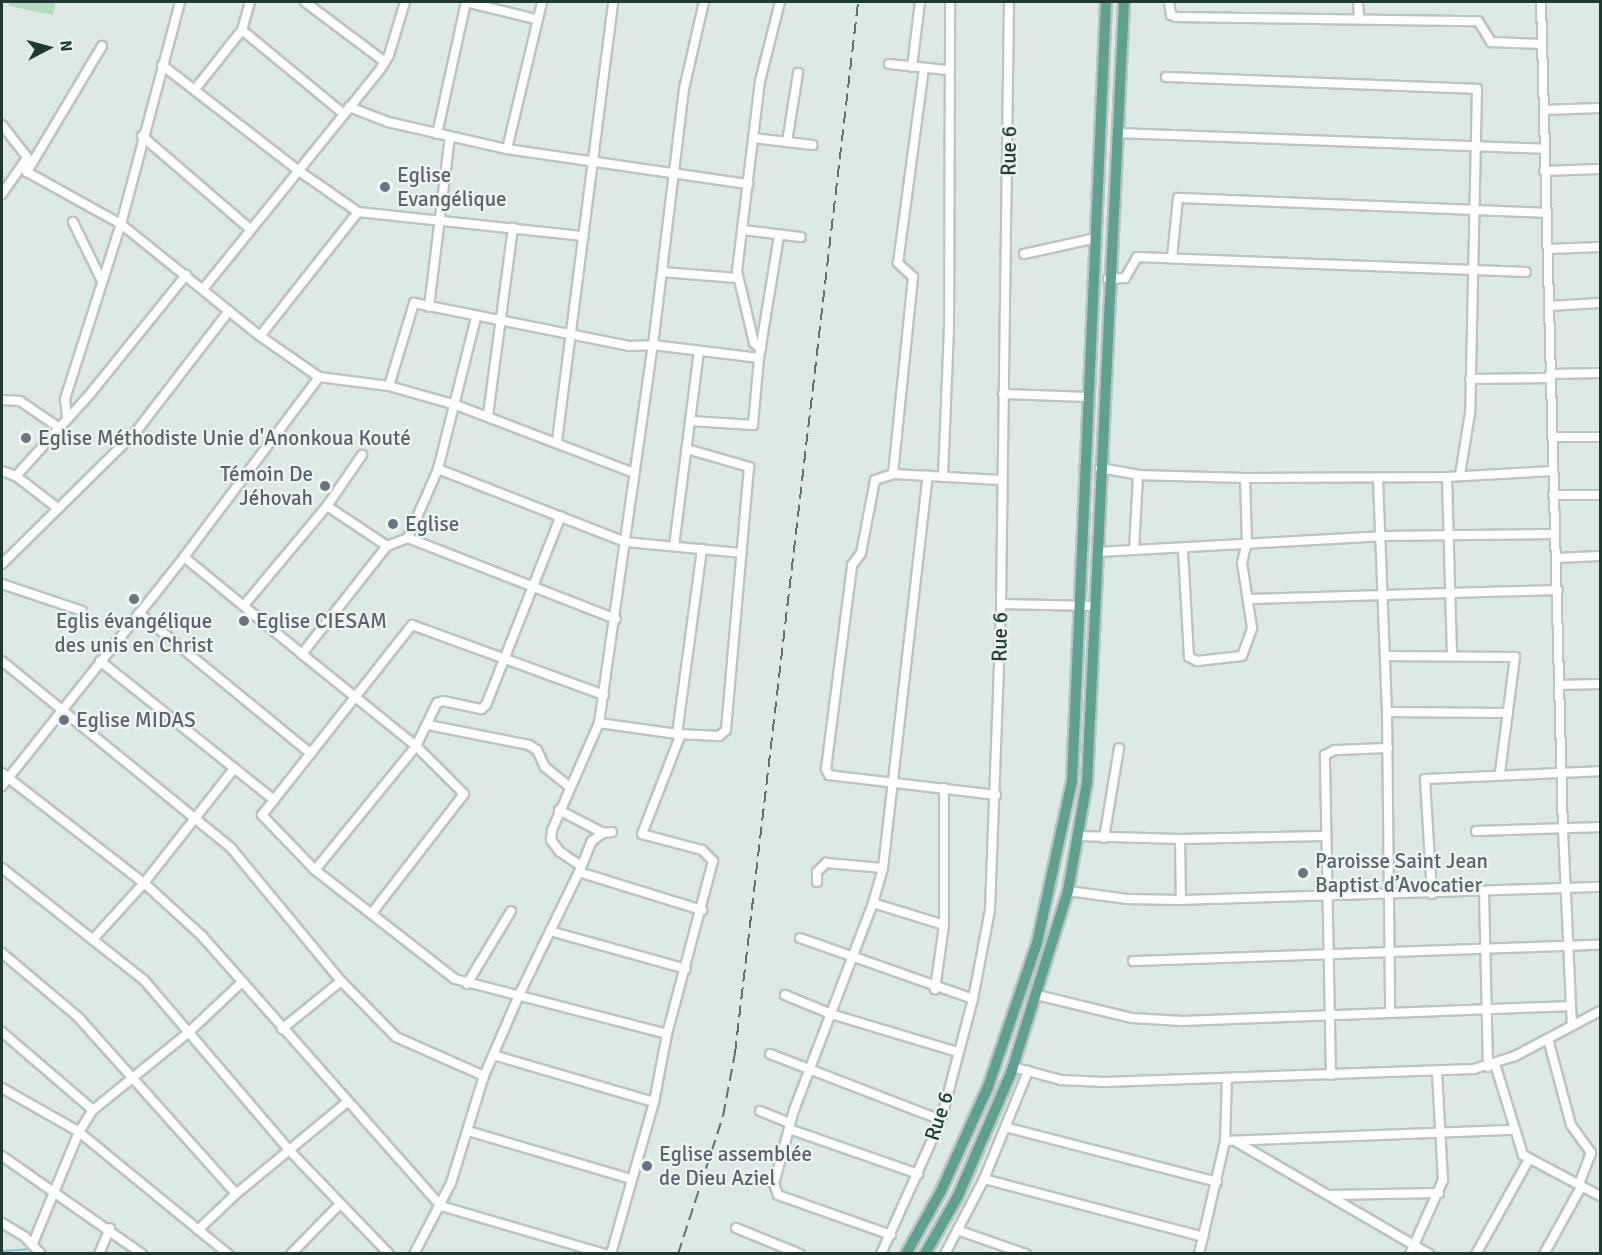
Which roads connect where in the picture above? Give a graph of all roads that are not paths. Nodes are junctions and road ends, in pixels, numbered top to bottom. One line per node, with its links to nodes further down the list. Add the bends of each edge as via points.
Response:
1 (180, 2): 25 (street)
2 (250, 2): 20 (street)
3 (305, 2): 23 (street)
4 (405, 2): 23 (street)
5 (466, 2): 19 (street); 37 (street)
6 (542, 2): 19 (street)
7 (613, 2): 47 (street)
8 (704, 2): 51 (street, via 689,57)
9 (780, 2): 40 (street, via 762,70)
10 (920, 2): 26 (street)
11 (950, 2): 28 (street)
12 (1009, 2): 95 (street, Rue 6)
13 (1106, 2): 66 (main road)
14 (1124, 2): 36 (main road)
15 (1169, 2): 18 (street, via 1171,15 1176,17)
16 (1358, 2): 18 (street)
17 (1541, 2): 21 (street)
18 (1359, 18): 21 (street, via 1478,21 1491,42)
19 (536, 20): 44 (street)
20 (242, 30): 31 (street); 34 (street)
21 (1542, 44): 33 (street)
22 (102, 46): 46 (street, via 51,136)
23 (385, 62): 34 (street)
24 (890, 64): 26 (street)
25 (162, 65): 31 (street); 38 (street)
26 (912, 67): 27 (street)
27 (924, 69): 28 (street); 113 (street, via 898,263 914,278)
28 (947, 70): 118 (street, via 949,327)
29 (798, 73): 41 (street)
30 (1166, 77): 43 (street, via 1474,88 1478,93)
31 (196, 88): 49 (street)
32 (1600, 108): 33 (street)
33 (1544, 110): 45 (street)
34 (346, 111): 37 (street); 49 (street)
35 (2, 125): 46 (street)
36 (1117, 133): 43 (street); 76 (main road)
37 (437, 134): 39 (street)
38 (142, 136): 59 (street); 61 (street)
39 (450, 137): 44 (street); 57 (street)
40 (753, 138): 41 (street); 52 (street)
41 (787, 142): 42 (street)
42 (813, 145)
43 (1476, 148): 45 (street); 54 (street)
44 (507, 149): 47 (street)
45 (1544, 149): 50 (street)
46 (29, 160): 53 (street); 59 (street, via 27,172)
47 (594, 162): 51 (street); 63 (street)
48 (1600, 169): 50 (street)
49 (299, 171): 55 (street); 61 (street)
50 (1544, 171): 56 (street)
51 (672, 173): 52 (street); 72 (street)
52 (748, 184): 62 (street)
53 (2, 195)
54 (1474, 211): 56 (street); 70 (street, via 1178,198); 71 (street)
55 (358, 212): 57 (street); 86 (street)
56 (1546, 213): 68 (street)
57 (438, 221): 60 (street); 81 (street)
58 (73, 222): 77 (street)
59 (121, 224): 74 (street); 77 (street)
60 (513, 228): 63 (street); 84 (street)
61 (250, 229): 78 (street)
62 (742, 230): 64 (street); 75 (street)
63 (584, 236): 85 (street)
64 (779, 236): 65 (street); 89 (street)
65 (801, 237)
66 (1096, 238): 69 (street); 96 (main road)
67 (1600, 247): 68 (street)
68 (1548, 249): 80 (street)
69 (1024, 254)
70 (1172, 258): 71 (street); 76 (street, via 1134,258 1125,278)
71 (1472, 271): 73 (street); 93 (street)
72 (662, 272): 75 (street); 87 (street)
73 (1526, 272)
74 (186, 275): 78 (street); 100 (street)
75 (737, 278): 89 (street)
76 (1108, 279): 108 (main road)
77 (102, 281): 100 (street, via 65,399)
78 (204, 288): 82 (street)
79 (1600, 303): 80 (street)
80 (1549, 306): 91 (street)
81 (429, 307): 83 (street); 94 (street, via 411,305)
82 (229, 311): 86 (street); 126 (street, via 135,433)
83 (476, 318): 84 (street); 98 (street)
84 (501, 323): 85 (street); 99 (street)
85 (571, 335): 87 (street, via 629,346); 105 (street)
86 (260, 336): 92 (street)
87 (653, 345): 88 (street); 112 (street)
88 (699, 352): 89 (street); 101 (street)
89 (760, 354): 101 (street, via 753,425)
90 (1600, 373): 91 (street)
91 (1550, 376): 93 (street); 103 (street)
92 (319, 377): 94 (street); 142 (street)
93 (1470, 379): 115 (street, via 1470,413)
94 (389, 386): 98 (street)
95 (1003, 394): 96 (street); 122 (street, Rue 6)
96 (1089, 397): 153 (main road)
97 (2, 400): 102 (street, via 20,401)
98 (456, 405): 99 (street); 109 (street)
99 (488, 415): 105 (street)
100 (67, 417): 102 (street)
101 (691, 421): 106 (street)
102 (58, 427): 116 (street)
103 (1552, 437): 104 (street); 111 (street)
104 (1600, 437)
105 (557, 441): 112 (street)
106 (687, 449): 135 (street); 140 (street, via 749,466)
107 (362, 455): 125 (street)
108 (1101, 468): 114 (street); 139 (main road)
109 (438, 470): 127 (street); 131 (street)
110 (2, 471): 116 (street)
111 (1553, 471): 115 (street); 123 (street)
112 (634, 473): 132 (street)
113 (893, 474): 117 (street); 183 (street, via 875,480 861,553 852,565 826,769 829,775)
114 (1138, 475): 121 (street); 137 (street)
115 (1460, 475): 120 (street)
116 (16, 476): 126 (street)
117 (928, 476): 118 (street); 183 (street)
118 (943, 477): 122 (street)
119 (1378, 477): 120 (street); 121 (street); 130 (street)
120 (1447, 477): 129 (street)
121 (1245, 478): 133 (street)
122 (1001, 480): 152 (street, Rue 6)
123 (1553, 495): 124 (street); 128 (street)
124 (1600, 495)
125 (327, 506): 134 (street); 151 (street)
126 (56, 507): 144 (street)
127 (561, 516): 132 (street); 146 (street)
128 (1555, 534): 129 (street); 143 (street)
129 (1448, 535): 130 (street); 148 (street)
130 (1382, 536): 133 (street); 149 (street)
131 (408, 538): 134 (street); 146 (street)
132 (625, 542): 135 (street); 157 (street)
133 (1247, 542): 138 (street); 150 (street, via 1242,563)
134 (387, 546): 158 (street)
135 (674, 546): 136 (street)
136 (702, 549): 140 (street); 173 (street)
137 (1134, 550): 138 (street); 139 (street)
138 (1183, 550): 150 (street, via 1192,661 1242,656 1252,628)
139 (1097, 552): 154 (main road)
140 (741, 553): 173 (street, via 726,730 719,736)
141 (1600, 556): 143 (street)
142 (184, 557): 151 (street); 156 (street)
143 (1557, 558): 147 (street)
144 (2, 560)
145 (2, 584): 155 (street)
146 (535, 588): 157 (street); 161 (street)
147 (1558, 590): 148 (street); 165 (street)
148 (1450, 593): 149 (street); 159 (street)
149 (1383, 595): 150 (street); 160 (street)
150 (1251, 599)
151 (245, 604): 158 (street)
152 (1001, 604): 153 (street); 187 (street, Rue 6)
153 (1081, 606): 154 (street); 309 (main road, via 1072,782 1043,921 988,1087 941,1191)
154 (1095, 606): 194 (main road, via 1087,782)
155 (82, 611)
156 (139, 613): 163 (street); 177 (street)
157 (616, 619): 166 (street)
158 (302, 654): 167 (street)
159 (1452, 655): 160 (street); 170 (street, via 1515,657)
160 (1385, 656): 169 (street)
161 (505, 657): 166 (street); 167 (street, via 412,625); 172 (street, via 483,708 440,701)
162 (2, 661): 168 (street)
163 (100, 661): 168 (street); 178 (street)
164 (1600, 684): 165 (street)
165 (1559, 685): 181 (street)
166 (604, 695): 171 (street)
167 (355, 700): 174 (street); 177 (street)
168 (62, 709): 182 (street); 190 (street)
169 (1387, 712): 170 (street); 176 (street)
170 (1508, 712): 180 (street)
171 (599, 723): 173 (street); 185 (street)
172 (429, 725): 174 (street); 185 (street, via 529,746 537,750 545,767)
173 (679, 734): 213 (street, via 641,830 643,835 710,854)
174 (416, 746): 201 (street); 215 (street, via 464,794)
175 (1119, 748): 196 (street)
176 (1388, 748): 195 (street, via 1335,750 1325,755); 209 (street)
177 (311, 754): 188 (street)
178 (233, 770): 188 (street); 190 (street)
179 (1600, 771): 181 (street)
180 (1500, 773): 181 (street); 208 (street, via 1425,779)
181 (1562, 773): 192 (street)
182 (5, 776): 184 (street); 203 (street)
183 (895, 781): 186 (street); 199 (street)
184 (2, 786)
185 (570, 787): 189 (street)
186 (944, 788): 187 (street); 216 (street)
187 (996, 795): 236 (street, Rue 6, via 990,910)
188 (274, 800): 201 (street, via 264,811 263,820)
189 (559, 810): 200 (street, via 551,840); 200 (street, via 607,832 592,841)
190 (194, 817): 203 (street); 229 (street, via 237,854)
191 (1600, 827): 192 (street)
192 (1563, 829): 193 (street); 205 (street)
193 (1476, 831)
194 (1078, 836): 196 (street); 206 (main road)
195 (1324, 836): 197 (street); 210 (street)
196 (1104, 838): 197 (street)
197 (1180, 839): 211 (street)
198 (2, 868): 218 (street)
199 (883, 868): 202 (street, via 826,862 817,872); 212 (street)
200 (580, 869): 213 (street); 217 (street)
201 (315, 870): 215 (street)
202 (817, 882)
203 (144, 883): 218 (street); 230 (street, via 202,936)
204 (1600, 887): 205 (street)
205 (1566, 889): 207 (street); 221 (street)
206 (1068, 891): 211 (street, via 1127,899); 235 (main road)
207 (1484, 891): 208 (street); 222 (street)
208 (1432, 894): 209 (street)
209 (1389, 895): 210 (street); 224 (street)
210 (1326, 896): 211 (street); 225 (street)
211 (1181, 900)
212 (873, 903): 216 (street); 226 (street)
213 (702, 910): 228 (street)
214 (511, 911): 231 (street)
215 (372, 913): 231 (street, via 455,979)
216 (944, 925): 232 (street)
217 (550, 931): 228 (street); 234 (street)
218 (94, 938): 246 (street, via 144,980)
219 (800, 938): 226 (street)
220 (1600, 945): 221 (street)
221 (1569, 946): 222 (street); 237 (street)
222 (1485, 952): 224 (street); 238 (street)
223 (2, 953): 258 (street, via 78,1017)
224 (1390, 954): 225 (street); 239 (street)
225 (1327, 955): 227 (street); 241 (street)
226 (851, 958): 232 (street); 240 (street)
227 (1133, 961)
228 (686, 969): 247 (street)
229 (341, 981): 244 (street); 259 (street, via 402,1042)
230 (242, 982): 244 (street); 246 (street)
231 (467, 984): 234 (street)
232 (935, 989): 236 (street)
233 (785, 994): 240 (street)
234 (519, 995): 247 (street); 251 (street)
235 (1037, 995): 241 (street, via 1132,1018 1182,1021); 253 (main road)
236 (973, 999): 249 (street, Rue 6)
237 (1571, 1006): 238 (street); 243 (street)
238 (1485, 1010): 239 (street); 252 (street)
239 (1390, 1012): 241 (street)
240 (831, 1014): 249 (street); 254 (street)
241 (1327, 1014): 257 (street)
242 (1600, 1015): 243 (street)
243 (1572, 1026): 248 (street)
244 (282, 1029): 262 (street)
245 (2, 1032): 264 (street)
246 (189, 1032): 258 (street); 274 (street)
247 (667, 1034): 263 (street)
248 (1548, 1039): 252 (street); 281 (street, via 1571,1125 1591,1154)
249 (958, 1052): 266 (street, Rue 6)
250 (770, 1054): 254 (street)
251 (493, 1055): 259 (street); 263 (street)
252 (1492, 1065): 256 (street); 269 (street)
253 (1013, 1067): 255 (street); 310 (main road, via 958,1196)
254 (811, 1069): 266 (street); 267 (street)
255 (1028, 1071): 260 (street, via 1085,1081); 268 (street)
256 (1437, 1071): 257 (street); 272 (street)
257 (1331, 1075): 260 (street)
258 (130, 1076): 264 (street); 284 (street)
259 (484, 1076): 270 (street)
260 (1227, 1079): 273 (street)
261 (2, 1088): 271 (street)
262 (346, 1102): 274 (street); 288 (street)
263 (654, 1102): 278 (street)
264 (93, 1110): 271 (street)
265 (760, 1112): 267 (street)
266 (941, 1120): 277 (street, Rue 6)
267 (789, 1126): 277 (street); 294 (street, via 774,1184 778,1195)
268 (1005, 1127): 279 (street); 280 (street)
269 (1515, 1130): 272 (street); 276 (street, via 1522,1153)
270 (468, 1131): 278 (street); 288 (street)
271 (79, 1132): 282 (street); 292 (street)
272 (1441, 1133): 273 (street); 283 (street, via 1443,1172)
273 (1230, 1141): 280 (street); 285 (street)
274 (289, 1150): 284 (street); 287 (street)
275 (2, 1156): 282 (street)
276 (1529, 1159): 281 (street); 315 (street)
277 (918, 1174): 294 (street, Rue 6)
278 (631, 1179): 306 (street)
279 (984, 1179): 293 (street); 295 (street)
280 (1217, 1182): 295 (street)
281 (1580, 1186): 286 (street); 316 (street)
282 (54, 1190): 290 (street); 296 (street)
283 (1439, 1193): 285 (street); 297 (street)
284 (236, 1194): 292 (street)
285 (1328, 1195): 297 (street)
286 (1600, 1196)
287 (340, 1204): 302 (street); 303 (street)
288 (441, 1206): 304 (street); 305 (street)
289 (2, 1223): 296 (street)
290 (110, 1228): 299 (street); 300 (street)
291 (736, 1228): 307 (street)
292 (198, 1230): 301 (street)
293 (957, 1230): 311 (street); 312 (street)
294 (891, 1235): 308 (street, Rue 6)
295 (1203, 1237): 313 (street)
296 (33, 1243): 298 (street)
297 (1411, 1249): 314 (street)
298 (41, 1254)
299 (99, 1254)
300 (142, 1254)
301 (228, 1254)
302 (291, 1254)
303 (389, 1254)
304 (414, 1254)
305 (604, 1254)
306 (610, 1254)
307 (800, 1254)
308 (881, 1254)
309 (906, 1254)
310 (925, 1254)
311 (945, 1254)
312 (1026, 1254)
313 (1198, 1254)
314 (1429, 1254)
315 (1476, 1254)
316 (1544, 1254)

